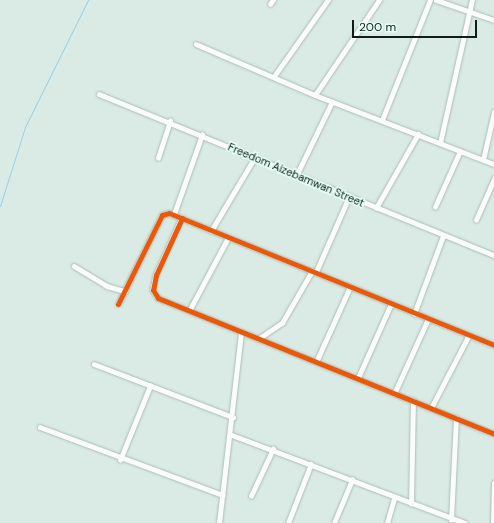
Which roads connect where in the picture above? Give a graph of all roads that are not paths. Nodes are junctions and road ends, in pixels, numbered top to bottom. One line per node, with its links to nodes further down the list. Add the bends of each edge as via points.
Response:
1 (328, 0): 9 (street)
2 (378, 0): 11 (street)
3 (430, 0): 14 (street)
4 (436, 0): 6 (street)
5 (472, 0): 6 (street)
6 (469, 14): 7 (street); 18 (street)
7 (494, 20)
8 (196, 44): 9 (street)
9 (275, 75): 11 (street)
10 (99, 94): 15 (street, Freedom Aizebamwan Street)
11 (315, 95): 12 (street)
12 (332, 102): 14 (street); 24 (street)
13 (494, 112): 22 (street)
14 (382, 120): 16 (street)
15 (170, 122): 17 (street, Freedom Aizebamwan Street); 20 (street)
16 (418, 134): 18 (street); 28 (street)
17 (202, 135): 21 (street, Freedom Aizebamwan Street); 29 (street)
18 (440, 143): 19 (street)
19 (460, 151): 22 (street); 27 (street)
20 (158, 158)
21 (255, 158): 24 (street, Freedom Aizebamwan Street); 32 (street)
22 (483, 160): 23 (street)
23 (494, 164)
24 (297, 174): 26 (street, Freedom Aizebamwan Street)
25 (494, 179): 31 (street)
26 (348, 197): 28 (street, Freedom Aizebamwan Street); 37 (street)
27 (435, 207)
28 (376, 208): 33 (street, Freedom Aizebamwan Street)
29 (174, 214): 30 (street); 39 (street, via 162,215)
30 (182, 218): 32 (street); 42 (street, via 156,275 153,290 158,298)
31 (476, 220)
32 (211, 230): 34 (street)
33 (443, 236): 35 (street, Freedom Aizebamwan Street); 43 (street)
34 (228, 238): 37 (street); 42 (street)
35 (494, 255)
36 (74, 266): 39 (street, via 107,286)
37 (314, 271): 38 (street); 47 (street, via 282,323)
38 (350, 287): 41 (street); 49 (street)
39 (125, 291): 40 (street)
40 (118, 304)
41 (391, 304): 43 (street); 51 (street)
42 (189, 311): 45 (street)
43 (414, 314): 44 (street)
44 (428, 319): 46 (street); 53 (street)
45 (241, 333): 47 (street); 56 (street)
46 (469, 335): 48 (street); 55 (street)
47 (258, 339): 49 (street)
48 (494, 345)
49 (317, 360): 51 (street)
50 (94, 364): 52 (street)
51 (358, 378): 53 (street)
52 (150, 386): 56 (street); 62 (street)
53 (394, 394): 54 (street)
54 (413, 401): 55 (street); 69 (street)
55 (431, 408): 57 (street)
56 (233, 417): 60 (street)
57 (456, 418): 59 (street); 70 (street)
58 (40, 427): 62 (street)
59 (494, 434)
60 (232, 435): 61 (street); 66 (street)
61 (273, 449): 63 (street); 67 (street)
62 (120, 460): 66 (street)
63 (311, 464): 64 (street); 72 (street)
64 (352, 480): 68 (street); 73 (street)
65 (494, 483): 76 (street)
66 (223, 495): 71 (street)
67 (251, 496)
68 (394, 499): 69 (street); 74 (street)
69 (411, 504): 70 (street)
70 (451, 520): 75 (street)
71 (220, 523)
72 (288, 523)
73 (334, 523)
74 (387, 523)
75 (465, 523)
76 (493, 523)

